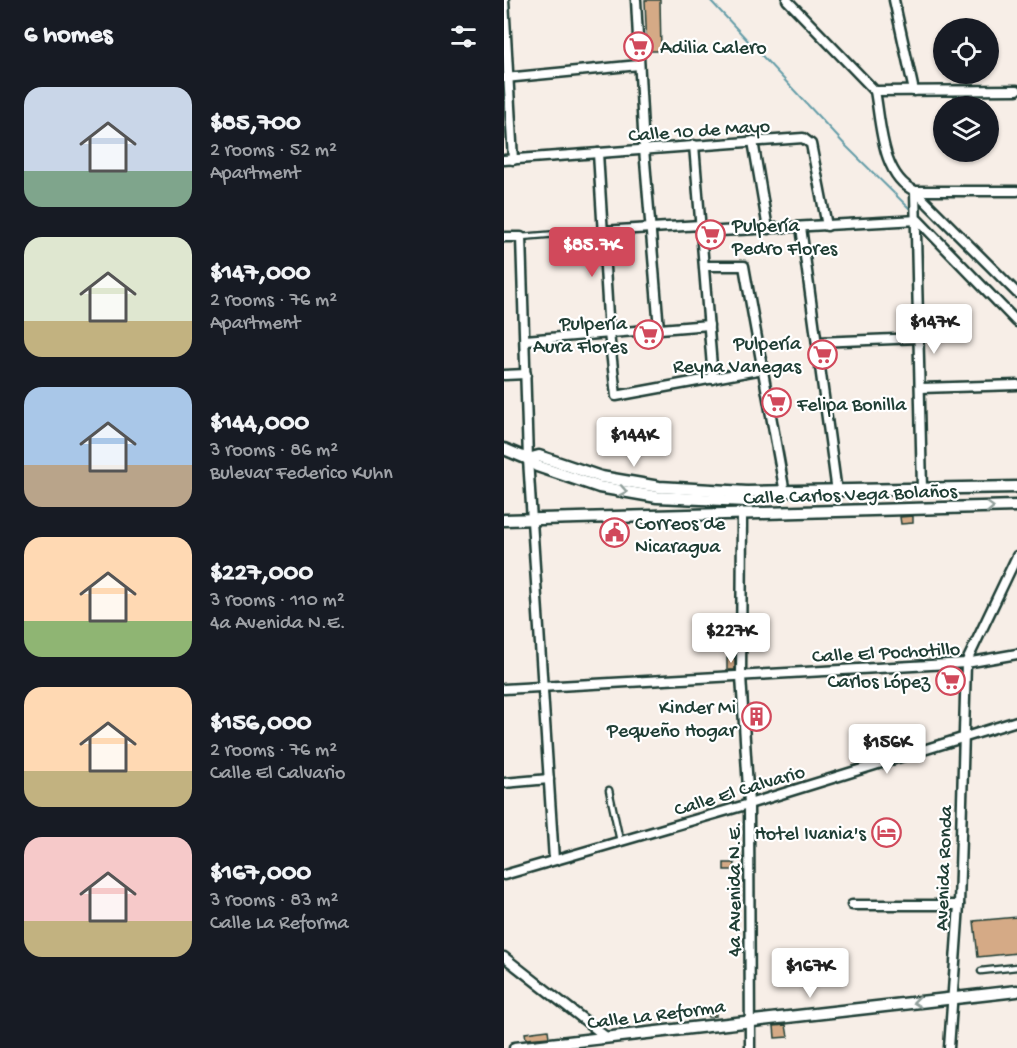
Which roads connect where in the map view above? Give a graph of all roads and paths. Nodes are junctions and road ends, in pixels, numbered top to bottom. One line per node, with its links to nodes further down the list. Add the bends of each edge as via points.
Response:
1 (504, 0): 6 (street)
2 (636, 0): 5 (street)
3 (894, 0): 9 (street)
4 (791, 2): 8 (street)
5 (639, 65): 6 (street); 12 (street)
6 (507, 78): 14 (street)
7 (1017, 90): 9 (street)
8 (875, 91): 9 (street); 15 (street, via 886,153 899,179)
9 (914, 91)
10 (753, 141): 11 (street, Calle 10 de Mayo); 18 (street, Calle 10 de Mayo, via 808,140); 22 (street)
11 (694, 145): 12 (street, Calle 10 de Mayo); 21 (street)
12 (644, 149): 13 (street, Calle 10 de Mayo); 20 (street)
13 (598, 153): 14 (street, Calle 10 de Mayo); 23 (street)
14 (508, 160)
15 (915, 191): 16 (street); 17 (street); 28 (street)
16 (1017, 191)
17 (918, 219): 18 (street); 29 (street); 33 (street)
18 (827, 226): 19 (street)
19 (801, 227): 22 (street); 35 (street)
20 (652, 228): 21 (street); 23 (street); 31 (street)
21 (701, 228): 22 (street); 27 (street)
22 (768, 229)
23 (602, 231): 32 (street)
24 (570, 232): 26 (lane)
25 (504, 237): 26 (street)
26 (521, 237): 34 (street)
27 (705, 266): 30 (street); 36 (street, via 744,266)
28 (1017, 293)
29 (1017, 321)
30 (708, 325): 31 (street); 39 (street)
31 (659, 329): 32 (street)
32 (609, 333): 34 (street); 39 (street, via 616,396)
33 (920, 338): 35 (street); 41 (street)
34 (525, 340): 37 (street)
35 (817, 342): 46 (street)
36 (762, 369): 39 (street); 47 (street)
37 (526, 374): 38 (street); 43 (street)
38 (504, 375)
39 (713, 380)
40 (1017, 385): 41 (street)
41 (921, 388): 45 (street)
42 (504, 449): 43 (street, Calle Carlos Vega Bolaños)
43 (528, 459): 48 (street, Calle Carlos Vega Bolaños, via 537,466 598,487 657,497); 51 (street)
44 (1017, 487): 45 (street, Calle Carlos Vega Bolaños)
45 (922, 489): 46 (street, Calle Carlos Vega Bolaños)
46 (837, 492): 47 (street, Calle Carlos Vega Bolaños)
47 (785, 493): 48 (street, Calle Carlos Vega Bolaños)
48 (746, 497): 50 (street)
49 (1017, 506): 50 (street, Calle Carlos Vega Bolaños, one-way to 49)
50 (744, 514): 51 (street, Calle Carlos Vega Bolaños); 56 (street, 4a Avenida N.E.)
51 (532, 519): 52 (street, Calle Carlos Vega Bolaños); 57 (street)
52 (504, 520)
53 (1017, 556): 55 (street, Avenida Ronda)
54 (1017, 654): 55 (street, Calle El Pochotillo)
55 (966, 663): 56 (street, Calle El Pochotillo); 60 (street, Avenida Ronda)
56 (741, 676): 57 (street, Calle El Pochotillo); 64 (street, 4a Avenida N.E.)
57 (544, 688): 58 (street, Calle El Pochotillo); 61 (street)
58 (504, 689)
59 (1017, 721): 60 (street, Calle El Calvario)
60 (962, 737): 64 (street, Calle El Calvario); 69 (street, Avenida Ronda)
61 (549, 779): 62 (street); 66 (street)
62 (504, 783)
63 (609, 790): 65 (lane)
64 (749, 804): 65 (street, Calle El Calvario); 75 (street, 4a Avenida N.E.)
65 (620, 841): 66 (street, Calle El Calvario)
66 (554, 860): 67 (street, Calle El Calvario)
67 (504, 874)
68 (852, 905): 69 (street)
69 (959, 905): 74 (street, Avenida Ronda)
70 (504, 957): 76 (street)
71 (1017, 967): 72 (lane)
72 (981, 971)
73 (1017, 991): 74 (street, Calle La Reforma)
74 (954, 998): 75 (street, Calle La Reforma, one-way to 75); 80 (street, Avenida Ronda)
75 (750, 1019): 76 (street, Calle La Reforma); 79 (street, 4a Avenida N.E.)
76 (606, 1037): 77 (street, Calle La Reforma)
77 (532, 1047): 78 (street, Calle La Reforma)
78 (515, 1048)
79 (750, 1048)
80 (949, 1048)

